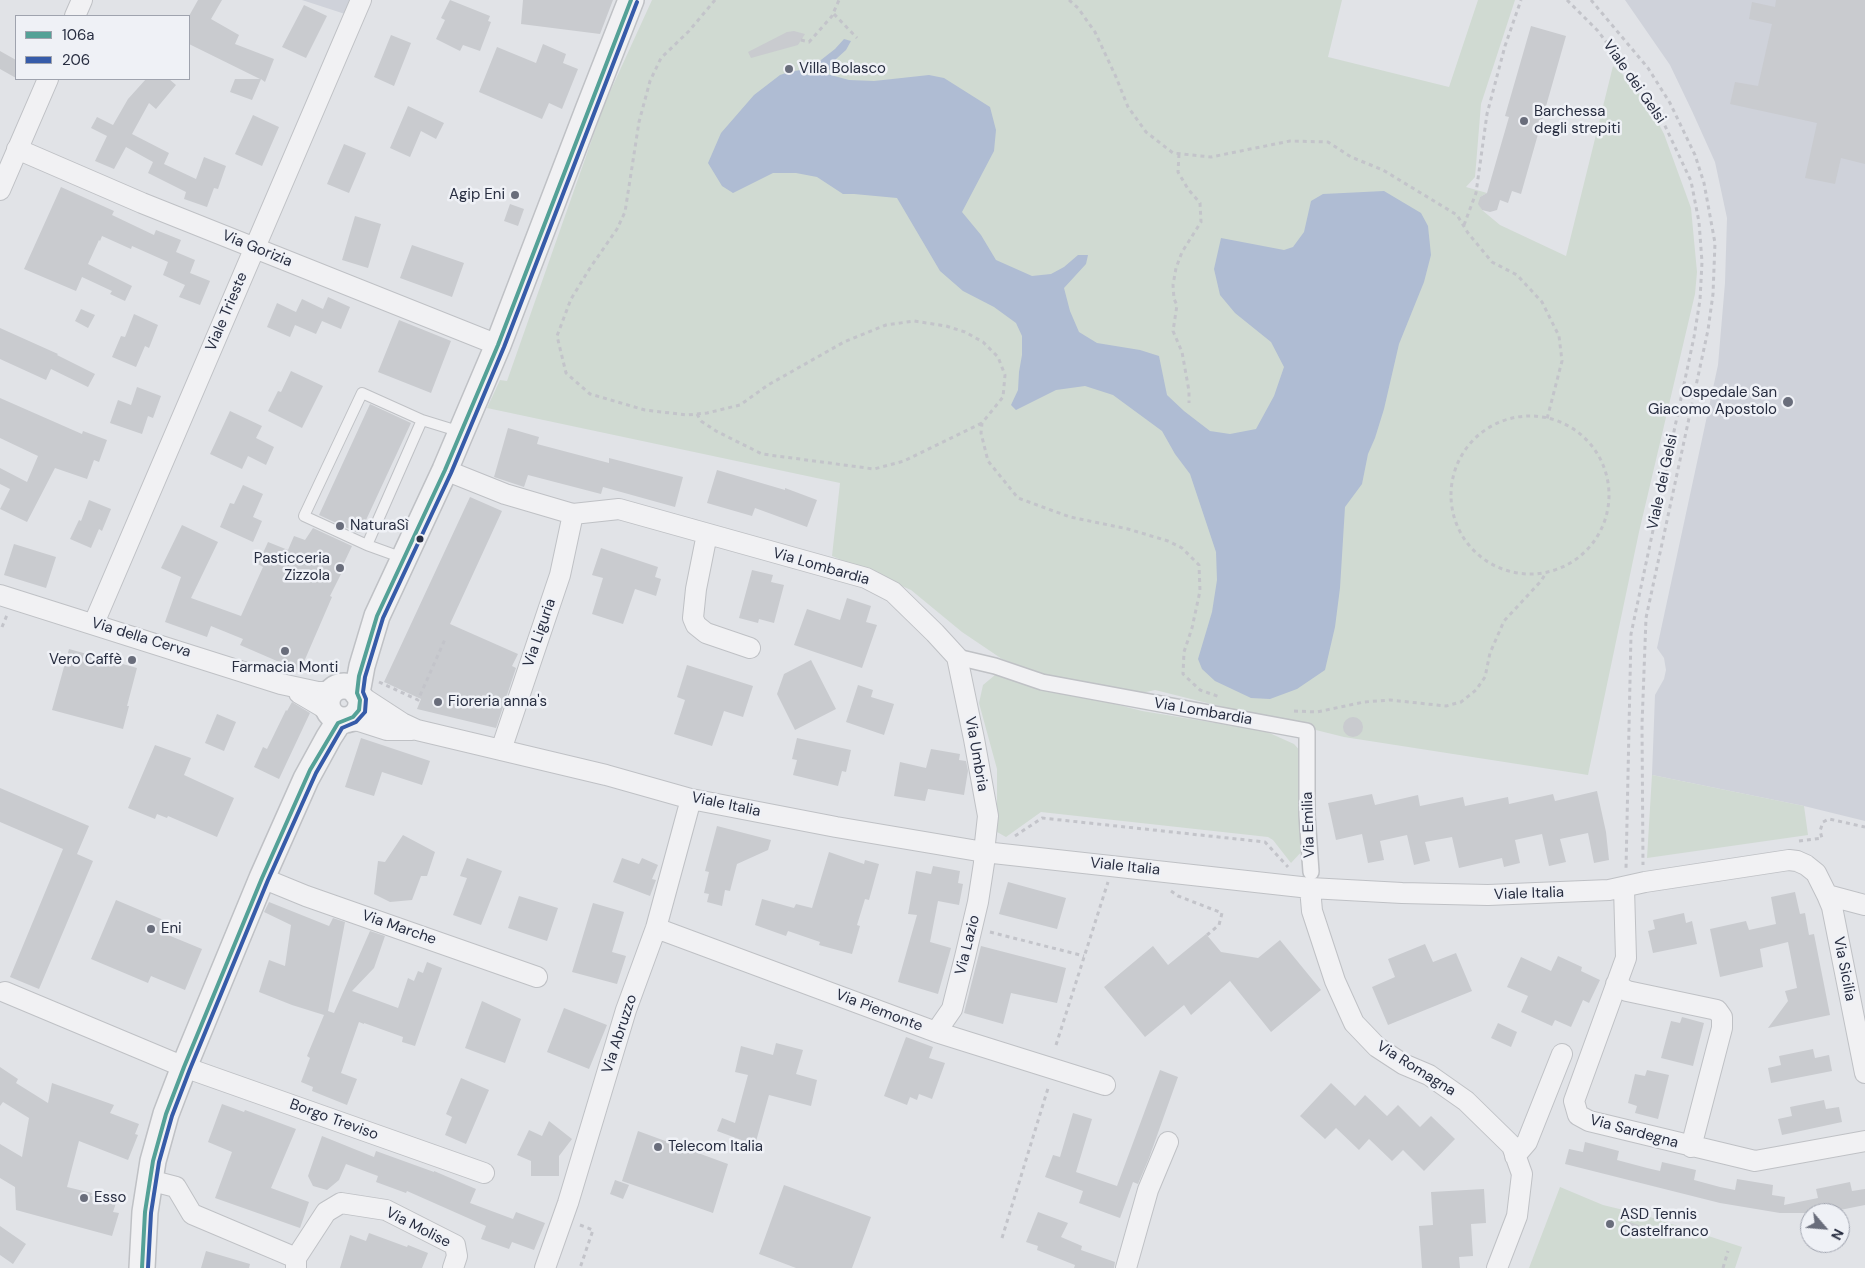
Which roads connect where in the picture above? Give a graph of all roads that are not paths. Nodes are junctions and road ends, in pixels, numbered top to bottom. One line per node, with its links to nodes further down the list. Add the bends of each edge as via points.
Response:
1 (82, 0): 4 (street)
2 (360, 0): 8 (street, Viale Trieste)
3 (632, 0): 9 (street)
4 (75, 15)
5 (48, 80): 6 (street)
6 (17, 149): 7 (street); 8 (street, Via Gorizia)
7 (0, 190)
8 (254, 248): 9 (street, Via Gorizia); 18 (street, Viale Trieste)
9 (498, 345): 11 (street)
10 (422, 420): 11 (lane); 15 (lane); 15 (lane, via 362,393 304,516)
11 (461, 432): 12 (street)
12 (445, 470): 13 (street, Via Lombardia, via 506,494); 16 (street)
13 (573, 514): 14 (street, Via Lombardia, via 619,509); 22 (street, Via Liguria, via 560,575)
14 (707, 534): 19 (street, via 693,618 706,633); 20 (street, Via Lombardia, via 866,578 893,592)
15 (367, 545): 16 (lane)
16 (404, 558): 21 (street, via 378,616 356,650)
17 (0, 595): 18 (street, Via della Cerva)
18 (94, 623): 21 (street, Via della Cerva, via 282,684)
19 (750, 648)
20 (957, 656): 23 (street, Via Lombardia, via 1042,682 1307,731); 25 (street, Via Umbria, via 988,816)
21 (346, 701): 22 (street, Viale Italia, via 359,721 387,730 416,730); 26 (street, via 336,727 312,766)
22 (501, 750): 24 (street, Viale Italia)
23 (1307, 778): 28 (street, Via Emilia)
24 (692, 799): 25 (street, Viale Italia); 31 (street, Via Abruzzo)
25 (984, 852): 28 (street, Viale Italia); 35 (street, Via Lazio, via 972,928 952,1009)
26 (262, 878): 32 (street, Via Marche); 37 (street)
27 (1625, 878): 28 (street, Viale Italia, via 1583,892 1488,895 1402,893); 29 (street, Viale Italia, via 1645,882 1793,860 1813,870); 33 (street, Via Sardegna, via 1626,958)
28 (1310, 880): 43 (street, Via Romagna, via 1312,911 1335,981 1354,1023 1377,1048 1429,1075 1466,1101 1512,1146)
29 (1828, 895): 30 (street); 38 (street, Via Sicilia)
30 (1865, 905)
31 (656, 928): 35 (street, Via Piemonte); 49 (street, Via Abruzzo, via 626,1010)
32 (537, 976)
33 (1616, 984): 42 (street, via 1628,991 1717,1010 1722,1017 1722,1028); 42 (street, Via Sardegna, via 1574,1101 1578,1115 1589,1121)
34 (5, 992): 37 (street, Borgo Treviso)
35 (936, 1032): 39 (street, Via Piemonte)
36 (1562, 1054): 43 (street, via 1527,1142)
37 (184, 1067): 44 (street, Borgo Treviso); 45 (street, via 162,1128)
38 (1865, 1073)
39 (1105, 1085)
40 (1865, 1141): 42 (street, Via Sardegna, via 1755,1161)
41 (1168, 1142): 50 (street, via 1148,1190)
42 (1691, 1147)
43 (1515, 1156): 51 (street, Via Romagna, via 1522,1174 1517,1216)
44 (484, 1173)
45 (149, 1180): 46 (street, Via Molise, via 176,1187 192,1214); 47 (street)
46 (296, 1263): 48 (street, Via Molise, via 326,1212 341,1203 386,1210 455,1245 457,1256)
47 (142, 1268)
48 (453, 1268)
49 (545, 1268)
50 (1126, 1268)
51 (1497, 1268)

